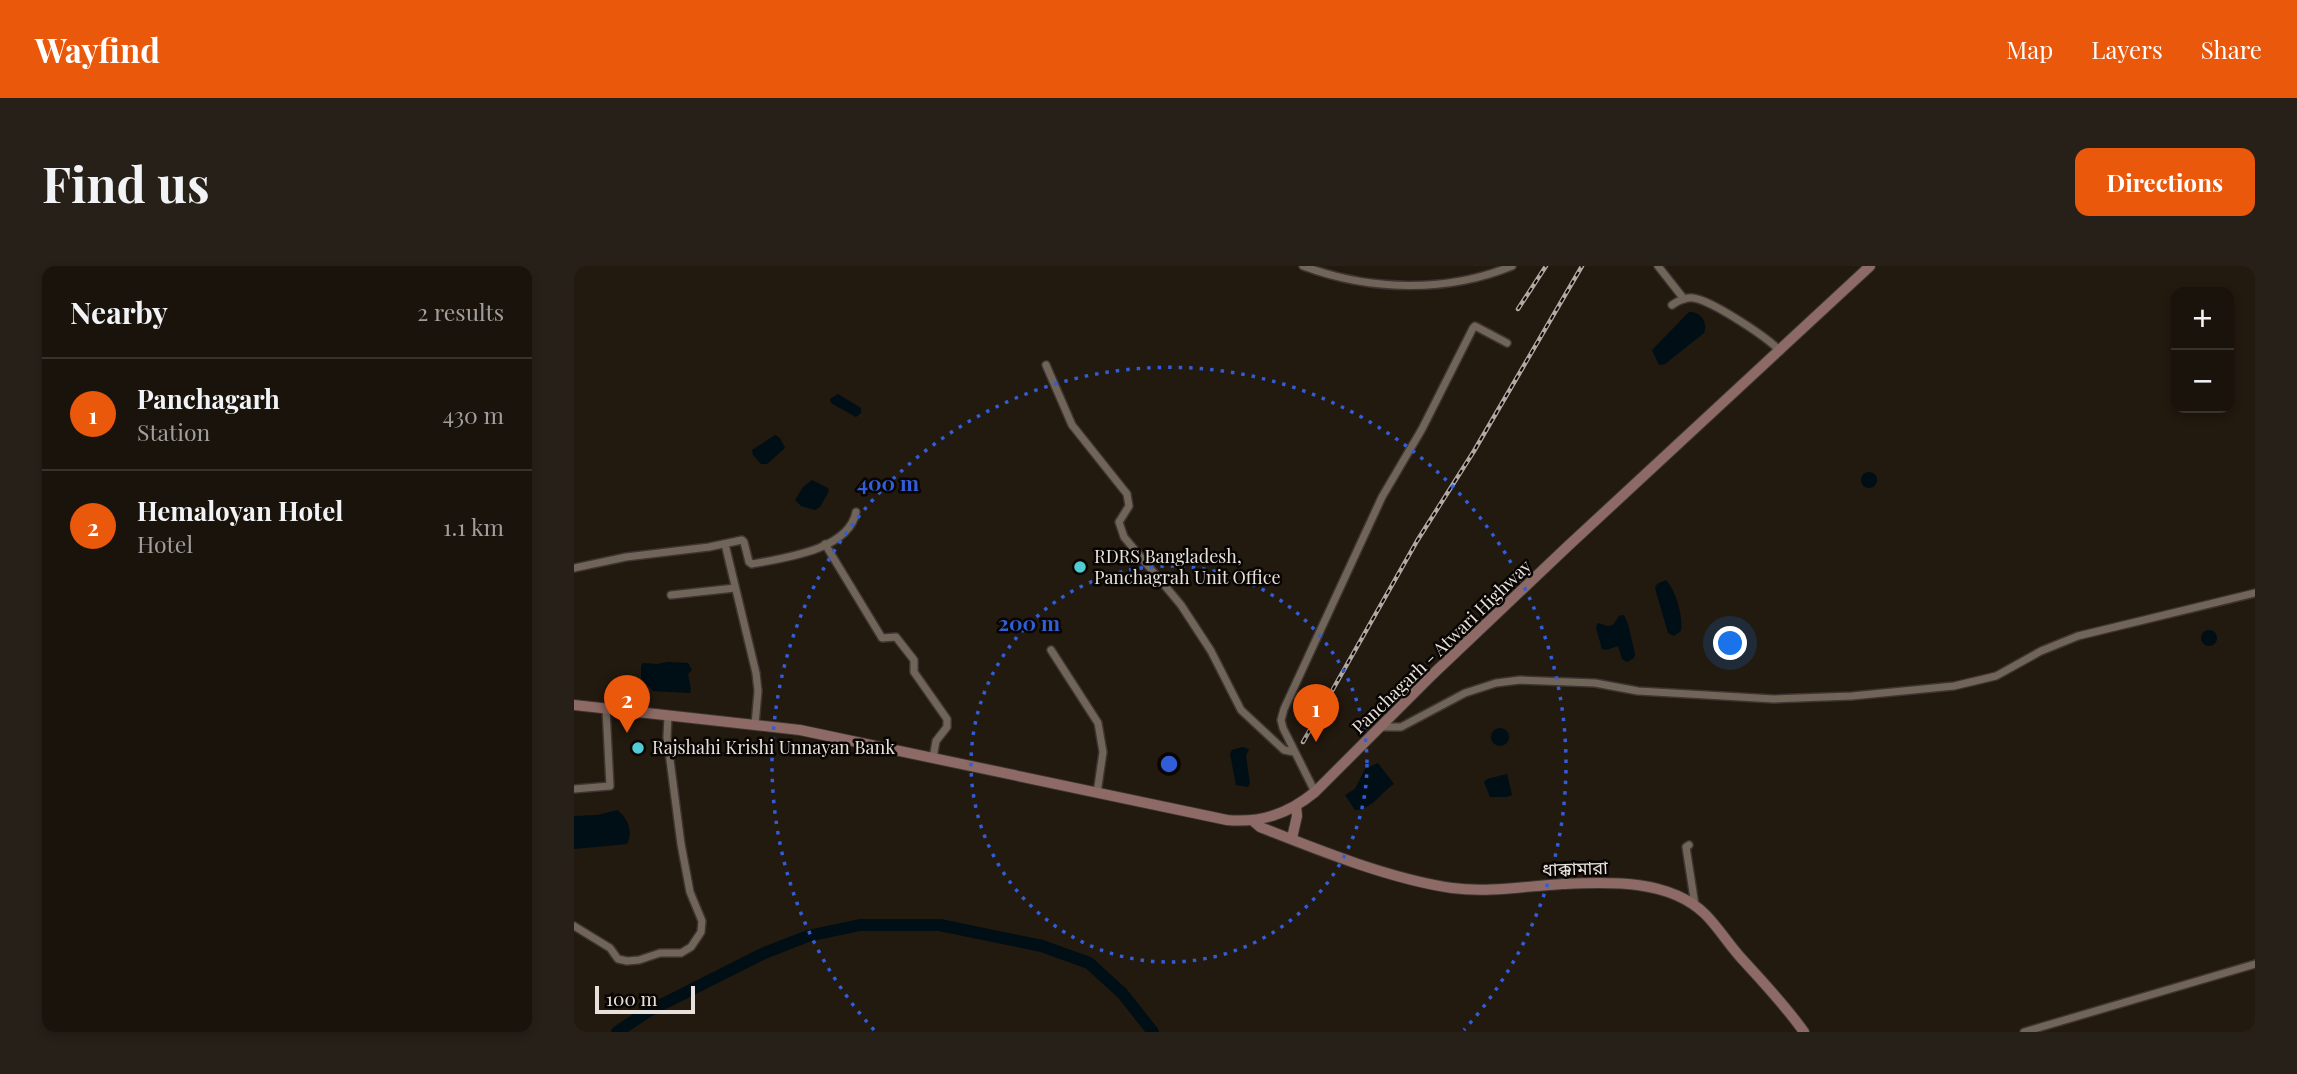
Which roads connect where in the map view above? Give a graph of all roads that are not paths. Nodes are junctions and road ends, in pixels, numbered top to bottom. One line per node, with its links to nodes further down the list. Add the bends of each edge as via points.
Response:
1 (1304, 266): 2 (street, via 1358,280 1409,286 1462,281)
2 (1512, 266)
3 (1658, 266): 5 (street)
4 (1870, 266): 8 (main road, Panchagarh - Atwari Highway)
5 (1684, 299): 6 (street); 8 (street, via 1706,303 1767,338)
6 (1672, 305)
7 (1507, 343): 23 (street, via 1473,328 1382,497 1284,709 1281,724)
8 (1780, 351): 22 (main road, Panchagarh - Atwari Highway)
9 (1046, 365): 23 (street, via 1072,425 1129,499 1119,522 1124,537 1181,605 1216,659 1241,710 1284,750)
10 (856, 512): 12 (street, via 847,532)
11 (726, 544): 12 (street, via 742,540 752,564); 13 (street); 14 (street)
12 (825, 544): 24 (street, via 882,638 896,637 947,719)
13 (574, 568)
14 (735, 588): 16 (street); 21 (street, via 757,682)
15 (2255, 593): 22 (street, via 2078,636 1996,676 1954,686 1774,699 1520,680 1465,693 1401,727)
16 (671, 595)
17 (1051, 650): 27 (street, via 1098,723 1103,752)
18 (574, 705): 19 (main road, Panchagarh - Atwari Highway)
19 (606, 709): 20 (main road, Panchagarh - Atwari Highway); 25 (street, via 610,786)
20 (668, 716): 21 (main road, Panchagarh - Atwari Highway); 33 (street, via 681,845 701,932 681,953 626,961)
21 (755, 725): 24 (main road, Panchagarh - Atwari Highway)
22 (1381, 727): 26 (main road, Panchagarh - Atwari Highway)
23 (1294, 752): 26 (street)
24 (933, 758): 27 (main road, Panchagarh - Atwari Highway)
25 (574, 789)
26 (1315, 792): 28 (main road, Panchagarh - Atwari Highway)
27 (1097, 793): 29 (main road, Panchagarh - Atwari Highway)
28 (1296, 806): 29 (main road, Panchagarh - Atwari Highway); 30 (main road)
29 (1253, 821): 30 (main road, ধাক্কামারা)
30 (1292, 838): 32 (main road, ধাক্কামারা, via 1405,877 1452,888 1620,884 1668,892)
31 (1689, 845): 32 (street)
32 (1695, 905): 35 (main road, ধাক্কামারা, via 1772,989)
33 (574, 926)
34 (2255, 964): 36 (street)
35 (1804, 1032)
36 (2024, 1032)

